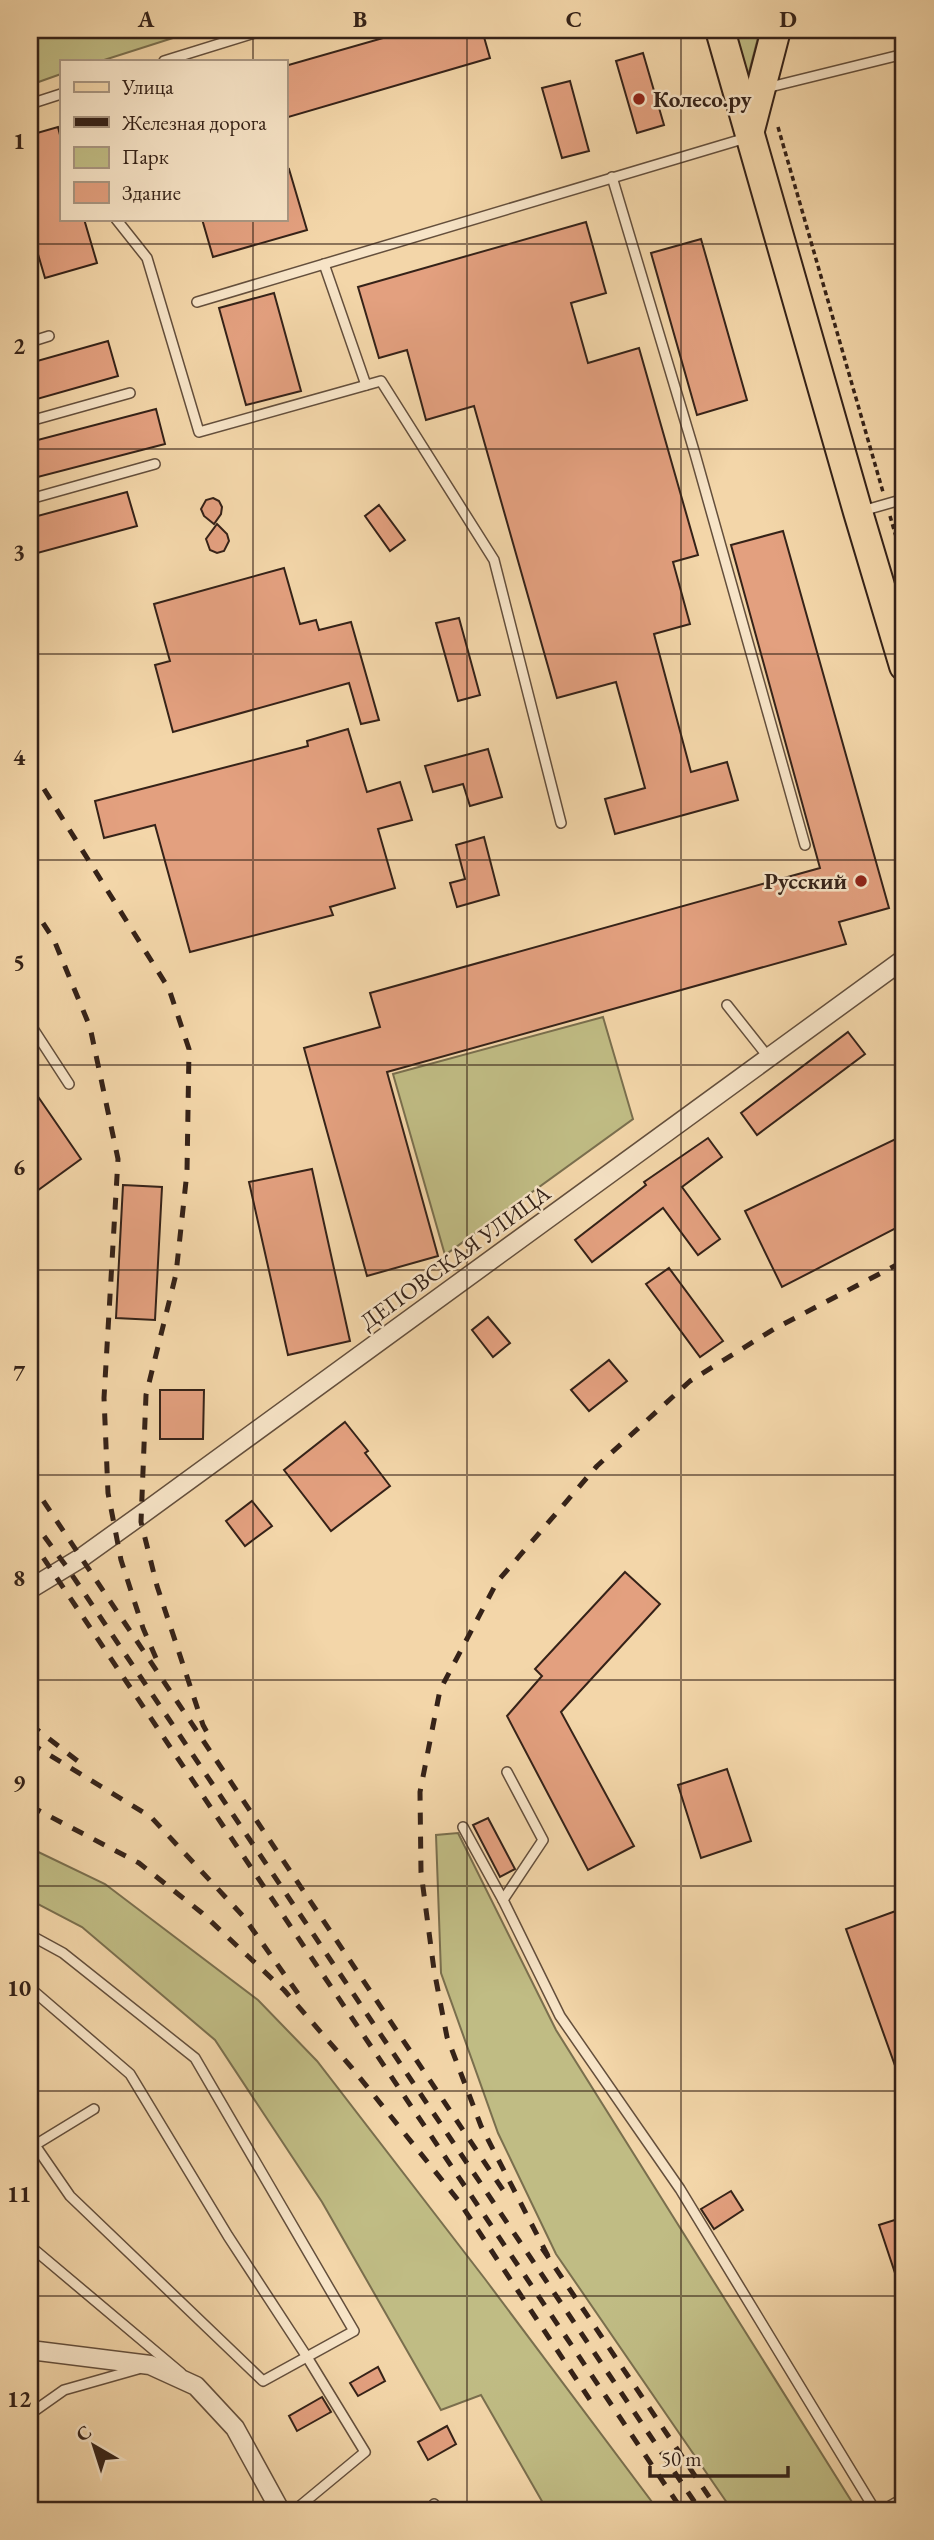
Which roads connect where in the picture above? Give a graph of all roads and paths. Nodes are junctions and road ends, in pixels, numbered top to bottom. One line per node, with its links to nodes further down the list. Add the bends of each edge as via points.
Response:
1 (264, 30): 5 (lane)
2 (720, 30): 10 (main road)
3 (776, 30): 6 (main road)
4 (904, 54): 6 (lane)
5 (167, 60)
6 (761, 89): 10 (main road)
7 (60, 94): 8 (lane)
8 (30, 104)
9 (778, 127): 23 (path)
10 (751, 133): 11 (lane); 24 (main road)
11 (612, 177): 13 (lane); 28 (lane)
12 (117, 220): 17 (lane, via 147,258 199,432)
13 (324, 264): 14 (lane); 17 (lane)
14 (197, 302)
15 (49, 337): 16 (lane)
16 (30, 342)
17 (366, 385): 27 (lane, via 381,381 494,560)
18 (130, 393): 19 (lane)
19 (30, 421)
20 (155, 464): 21 (lane)
21 (30, 499)
22 (904, 499): 23 (lane)
23 (886, 504): 24 (lane); 25 (path)
24 (858, 512): 26 (main road)
25 (904, 564)
26 (904, 666)
27 (561, 823)
28 (805, 845)
29 (904, 959): 32 (street, ДЕПОВСКАЯ УЛИЦА)
30 (727, 1005): 32 (lane)
31 (30, 1024): 33 (lane)
32 (770, 1059): 34 (street, ДЕПОВСКАЯ УЛИЦА, via 141,1516)
33 (69, 1084)
34 (30, 1589)
35 (508, 1772): 37 (lane, via 543,1840)
36 (463, 1827): 37 (lane)
37 (503, 1900): 51 (lane, via 560,2016 680,2189)
38 (30, 1935): 44 (lane, via 63,1953 195,2058 354,2331)
39 (30, 1988): 44 (lane, via 130,2074)
40 (94, 2109): 41 (lane)
41 (32, 2141): 44 (lane, via 70,2196 263,2381)
42 (30, 2246): 46 (lane)
43 (30, 2350): 45 (street)
44 (307, 2357): 50 (lane, via 365,2452)
45 (150, 2365): 46 (street); 47 (lane, via 64,2390)
46 (196, 2386): 49 (street, via 235,2428)
47 (30, 2414)
48 (904, 2505): 52 (street)
49 (280, 2510)
50 (295, 2510)
51 (875, 2510)
52 (895, 2510)

